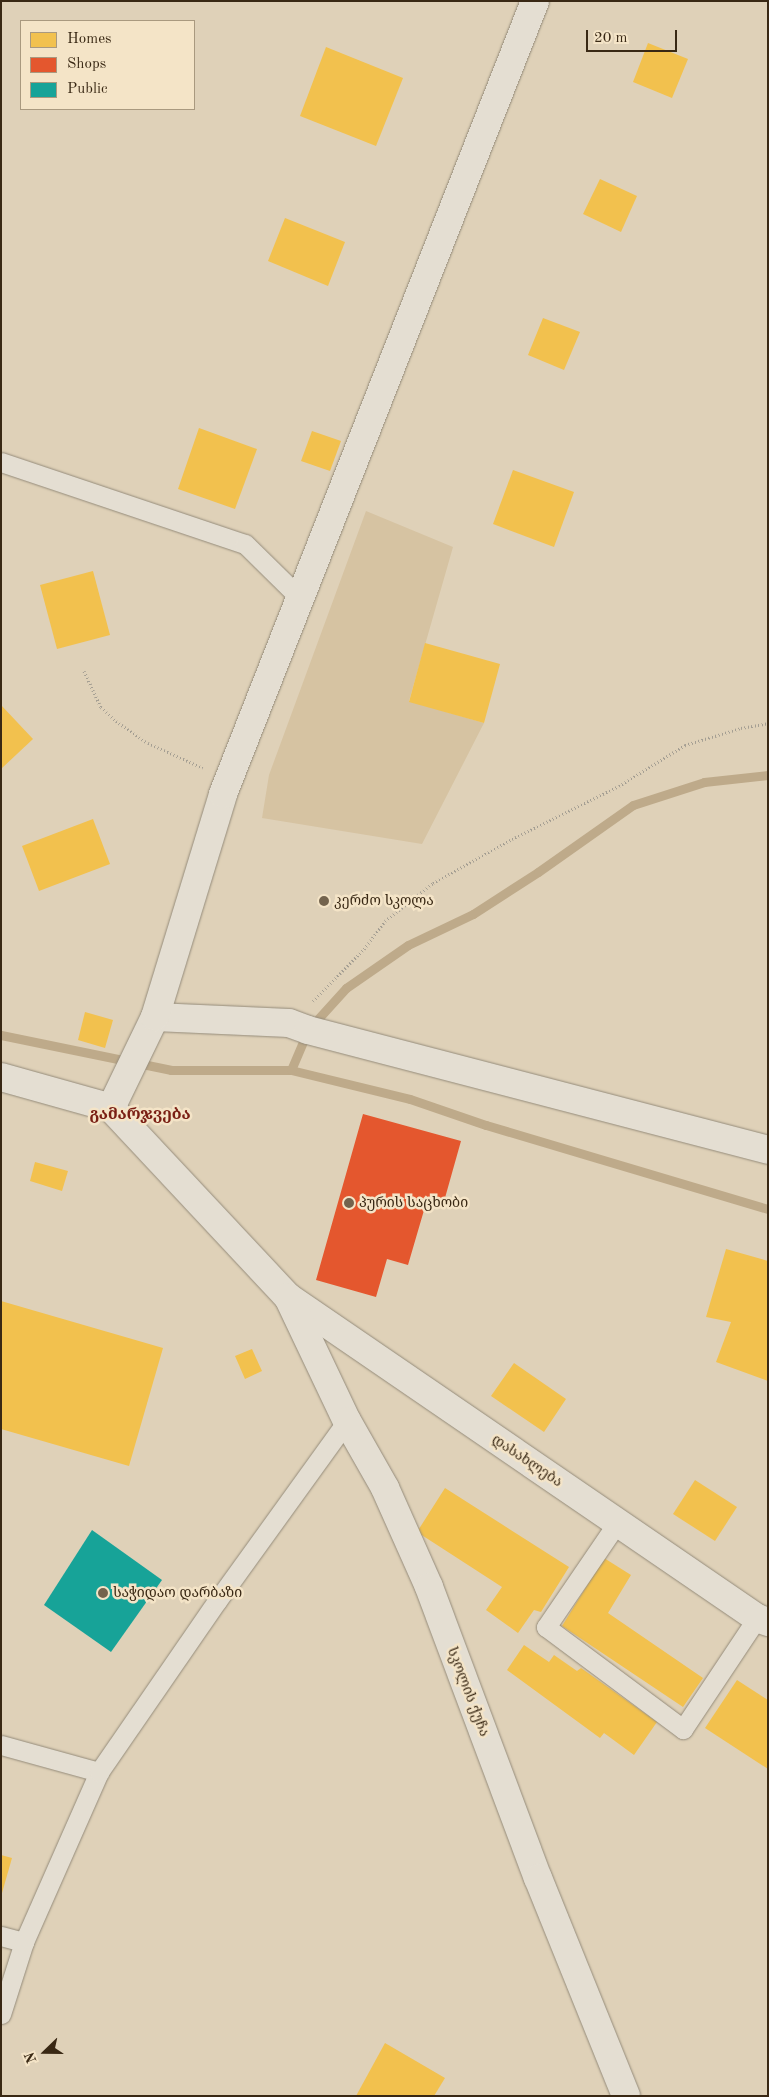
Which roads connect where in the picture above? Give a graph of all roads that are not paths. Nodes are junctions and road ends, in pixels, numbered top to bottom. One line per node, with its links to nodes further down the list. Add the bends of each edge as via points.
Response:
1 (535, 1): 3 (street)
2 (1, 462): 3 (lane, via 245,544)
3 (300, 598): 4 (street, via 228,780)
4 (156, 1017): 6 (street); 7 (street, via 289,1023)
5 (1, 1078): 6 (street)
6 (111, 1108): 8 (street)
7 (768, 1150)
8 (288, 1297): 9 (street, სკოლის ქუჩა); 10 (street, დასახლება)
9 (348, 1421): 13 (lane, via 216,1600); 17 (street, სკოლის ქუჩა, via 384,1488 428,1587 538,1878)
10 (617, 1523): 11 (street, დასახლება); 11 (lane, via 546,1627 683,1729)
11 (762, 1620)
12 (1, 1745): 13 (lane)
13 (99, 1772): 15 (lane)
14 (1, 1936): 15 (lane)
15 (24, 1942): 16 (lane)
16 (1, 2014)
17 (626, 2096)

